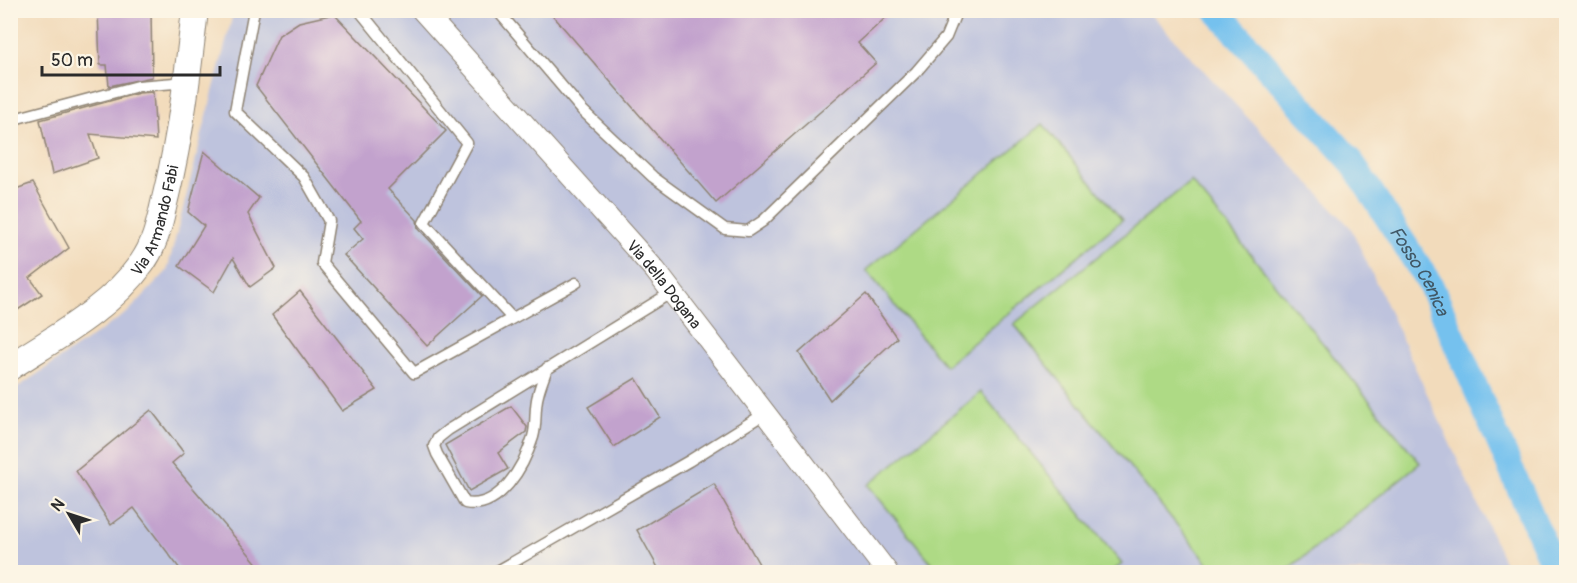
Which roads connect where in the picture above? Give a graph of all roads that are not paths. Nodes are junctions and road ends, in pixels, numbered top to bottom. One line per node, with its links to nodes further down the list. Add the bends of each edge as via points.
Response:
1 (195, 10): 7 (street, Via Armando Fabi)
2 (254, 10): 11 (lane, via 234,111 304,177 329,220 322,263 414,373)
3 (359, 10): 11 (lane, via 467,143 424,223)
4 (422, 10): 10 (street, Via della Dogana)
5 (497, 10): 6 (lane, via 582,110 653,177 725,230 748,231 763,221 916,72 946,37)
6 (957, 10)
7 (187, 82): 8 (lane, via 138,86); 12 (street, Via Armando Fabi, via 155,240 142,263 102,305)
8 (10, 120)
9 (576, 283): 11 (lane)
10 (672, 292): 13 (lane); 14 (street, Via della Dogana)
11 (512, 318)
12 (10, 367)
13 (547, 369): 13 (lane, via 438,438 434,446 437,454 465,503 487,503 525,460 533,435 537,396)
14 (764, 414): 15 (lane); 16 (street, Via della Dogana)
15 (496, 573)
16 (887, 573)

